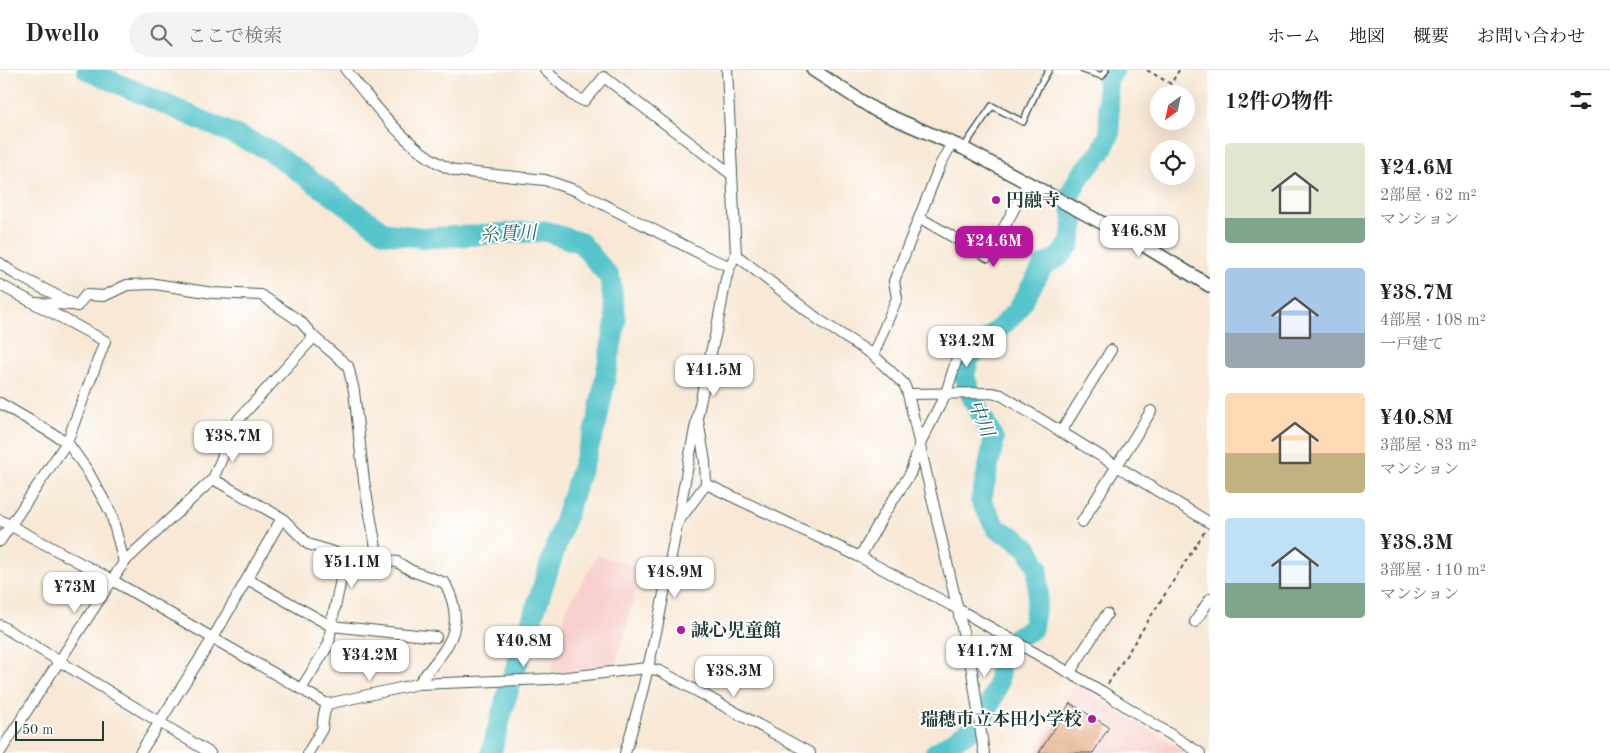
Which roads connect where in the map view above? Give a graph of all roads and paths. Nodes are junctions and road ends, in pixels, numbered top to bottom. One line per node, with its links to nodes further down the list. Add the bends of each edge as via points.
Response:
1 (346, 70): 17 (street, via 408,141 443,168 545,180 577,191)
2 (545, 70): 10 (street, via 584,102)
3 (727, 70): 12 (street)
4 (813, 70): 11 (street, via 875,110)
5 (1049, 70): 11 (lane, via 1023,122 992,106)
6 (1083, 70): 7 (lane, via 1102,76)
7 (1106, 70)
8 (1147, 70): 9 (path, via 1171,84)
9 (1179, 70)
10 (606, 74): 12 (street)
11 (957, 146): 13 (street); 14 (street, via 940,165)
12 (731, 174): 15 (street)
13 (1028, 183): 14 (street, via 988,257); 19 (street, via 1143,244)
14 (920, 218): 25 (street, via 894,281 897,298)
15 (736, 255): 17 (street); 25 (street, via 819,320)
16 (0, 263): 21 (street)
17 (729, 266): 30 (street)
18 (0, 285): 20 (street)
19 (1210, 286)
20 (31, 303): 21 (street); 32 (street, via 105,341)
21 (77, 306): 23 (street, via 86,295 104,296 127,285 155,284 213,293 261,295 301,322)
22 (974, 335): 27 (street, via 957,358)
23 (314, 337): 35 (street, via 238,420); 46 (street, via 348,366)
24 (1111, 350): 31 (street)
25 (873, 356): 26 (street, via 904,384)
26 (908, 394): 27 (street); 33 (street)
27 (946, 394): 31 (street, via 1001,395); 33 (street)
28 (0, 403): 32 (street)
29 (1151, 411): 34 (street)
30 (697, 415): 36 (street); 41 (street)
31 (1061, 432): 34 (street)
32 (67, 442): 42 (street); 47 (street, via 111,513)
33 (920, 444): 45 (street, via 910,474); 51 (street)
34 (1117, 466): 39 (street); 40 (street)
35 (213, 479): 37 (street); 47 (street)
36 (706, 484): 41 (street); 45 (street)
37 (282, 518): 44 (street, via 308,544); 48 (street)
38 (0, 520): 42 (street)
39 (1082, 522)
40 (1210, 523): 63 (path)
41 (676, 525): 59 (street)
42 (9, 526): 43 (street); 49 (street)
43 (0, 541)
44 (346, 556): 46 (street); 55 (street)
45 (860, 557): 51 (street)
46 (378, 559): 61 (street, via 397,562 412,572 445,583 451,594 455,612 454,635)
47 (124, 562): 49 (street)
48 (247, 579): 55 (street); 57 (street)
49 (112, 580): 57 (street); 58 (street)
50 (1210, 599): 53 (street)
51 (958, 609): 60 (street); 72 (street, via 972,671)
52 (1107, 614): 60 (street)
53 (1195, 622)
54 (0, 625): 58 (street)
55 (331, 626): 56 (street); 62 (street, via 329,644)
56 (436, 637)
57 (213, 638): 62 (street); 65 (street)
58 (60, 661): 65 (street); 66 (street)
59 (647, 668): 61 (street, via 499,682); 70 (street); 71 (street, via 660,671)
60 (1070, 672): 63 (street)
61 (418, 684): 64 (street)
62 (301, 689): 64 (street)
63 (1103, 692): 73 (street)
64 (327, 704): 69 (street, via 322,729)
65 (160, 723): 67 (street); 68 (street)
66 (5, 751)
67 (140, 753)
68 (210, 753)
69 (308, 753)
70 (624, 753)
71 (810, 753)
72 (984, 753)
73 (1200, 753)

